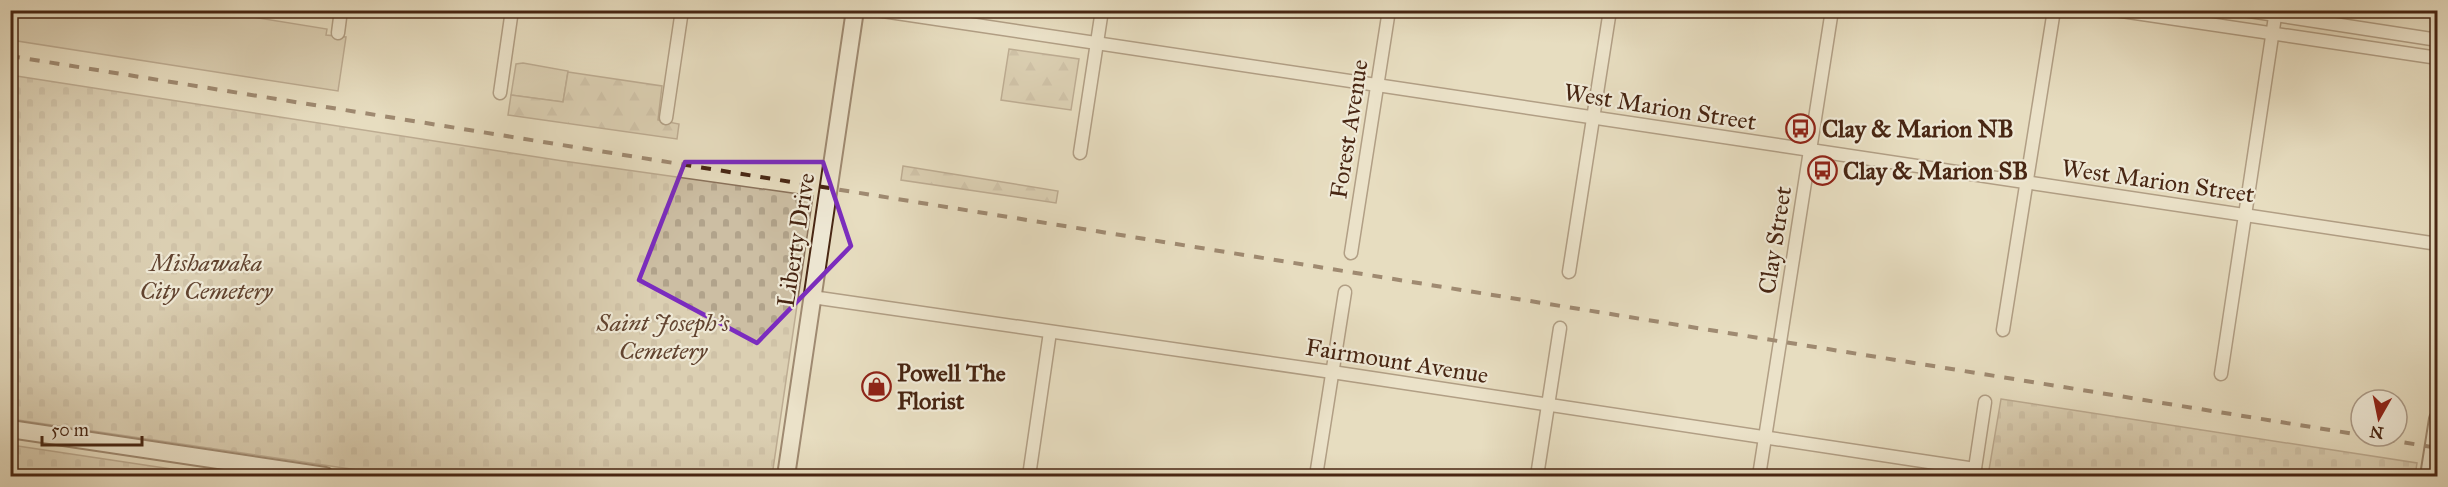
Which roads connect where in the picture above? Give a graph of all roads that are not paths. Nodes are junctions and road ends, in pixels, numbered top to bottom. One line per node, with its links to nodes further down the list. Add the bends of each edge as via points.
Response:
1 (341, 10): 14 (street)
2 (512, 10): 20 (street)
3 (682, 10): 21 (street)
4 (855, 10): 31 (street, Liberty Drive)
5 (876, 10): 17 (street, West Marion Street)
6 (1102, 10): 17 (street)
7 (1389, 10): 19 (street, Forest Avenue)
8 (1610, 10): 22 (street)
9 (1832, 10): 23 (street, Clay Street)
10 (2054, 10): 25 (street)
11 (2115, 10): 15 (street)
12 (2243, 10): 13 (street)
13 (2275, 13): 15 (street); 16 (street)
14 (338, 33)
15 (2272, 34): 18 (street); 26 (street)
16 (2438, 40)
17 (1097, 44): 19 (street, West Marion Street); 24 (street)
18 (2438, 58)
19 (1377, 85): 22 (street, West Marion Street); 28 (street, Forest Avenue)
20 (500, 93)
21 (666, 118)
22 (1593, 118): 23 (street, West Marion Street); 29 (street)
23 (1810, 152): 25 (street, West Marion Street); 41 (street, Clay Street)
24 (1080, 153)
25 (2027, 182): 26 (street, West Marion Street); 33 (street)
26 (2244, 215): 27 (street, West Marion Street); 36 (street)
27 (2438, 244)
28 (1351, 253)
29 (1569, 272)
30 (1345, 292): 35 (street)
31 (812, 297): 34 (street, Fairmount Avenue); 44 (street, Liberty Drive)
32 (1560, 328): 38 (street)
33 (2003, 330)
34 (1050, 332): 35 (street, Fairmount Avenue); 45 (street)
35 (1332, 372): 38 (street, Fairmount Avenue); 46 (street)
36 (2221, 374)
37 (1985, 402): 42 (street)
38 (1549, 406): 41 (street, Fairmount Avenue); 47 (street)
39 (2438, 419): 49 (street)
40 (10, 429): 43 (street)
41 (1766, 438): 42 (street, Fairmount Avenue); 48 (street, Clay Street)
42 (1974, 473)
43 (325, 477)
44 (786, 477)
45 (1029, 477)
46 (1316, 477)
47 (1538, 477)
48 (1759, 477)
49 (2429, 477)

